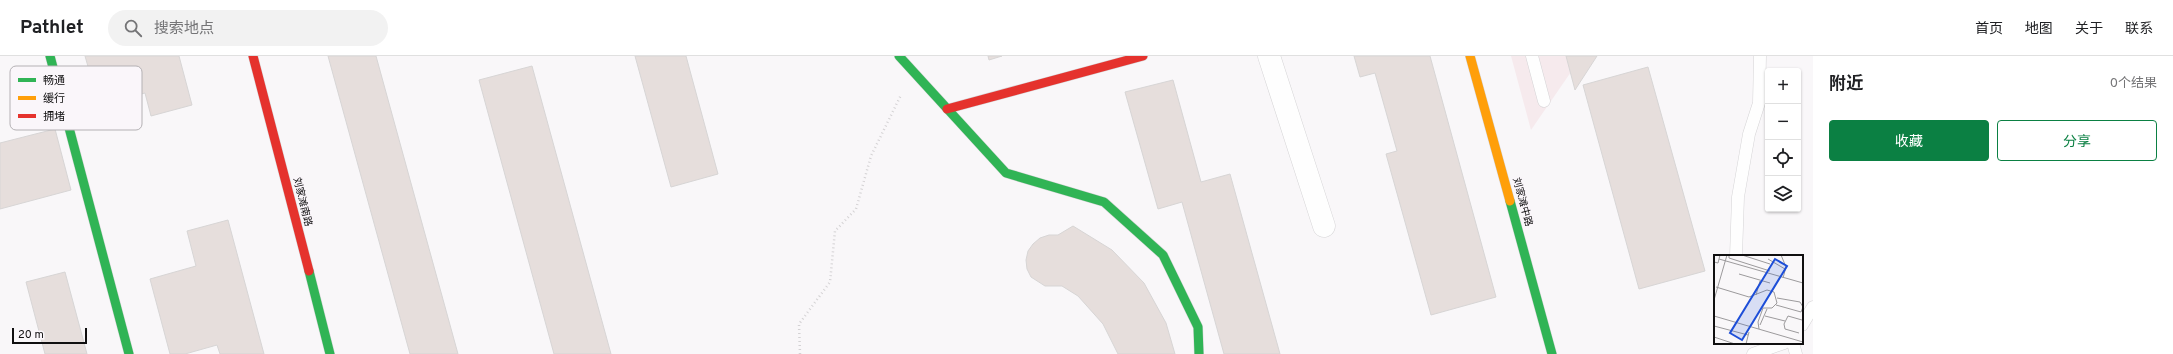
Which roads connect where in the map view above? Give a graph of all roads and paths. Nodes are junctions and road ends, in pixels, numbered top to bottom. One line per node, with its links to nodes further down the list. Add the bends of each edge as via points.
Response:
1 (50, 56): 9 (street)
2 (253, 56): 22 (street, 刘家滩南路)
3 (899, 56): 10 (street)
4 (1143, 56): 12 (street)
5 (1269, 56): 14 (street)
6 (1470, 56): 25 (street, 刘家滩中路)
7 (1532, 56): 11 (lane)
8 (1760, 56): 15 (lane, via 1759,103 1749,134 1738,196)
9 (53, 66)
10 (913, 71): 12 (street); 23 (path, via 870,156 856,209 835,231 830,282 798,324)
11 (1544, 101)
12 (947, 108): 24 (street, via 1006,173 1104,202 1163,255 1198,327)
13 (70, 130): 21 (street)
14 (1324, 226)
15 (1736, 255)
16 (1813, 307): 17 (lane)
17 (1803, 323)
18 (1751, 344): 26 (lane)
19 (1781, 344): 26 (lane)
20 (1793, 344): 27 (lane)
21 (129, 354)
22 (330, 354)
23 (800, 354)
24 (1199, 354)
25 (1552, 354)
26 (1754, 354)
27 (1796, 354)

